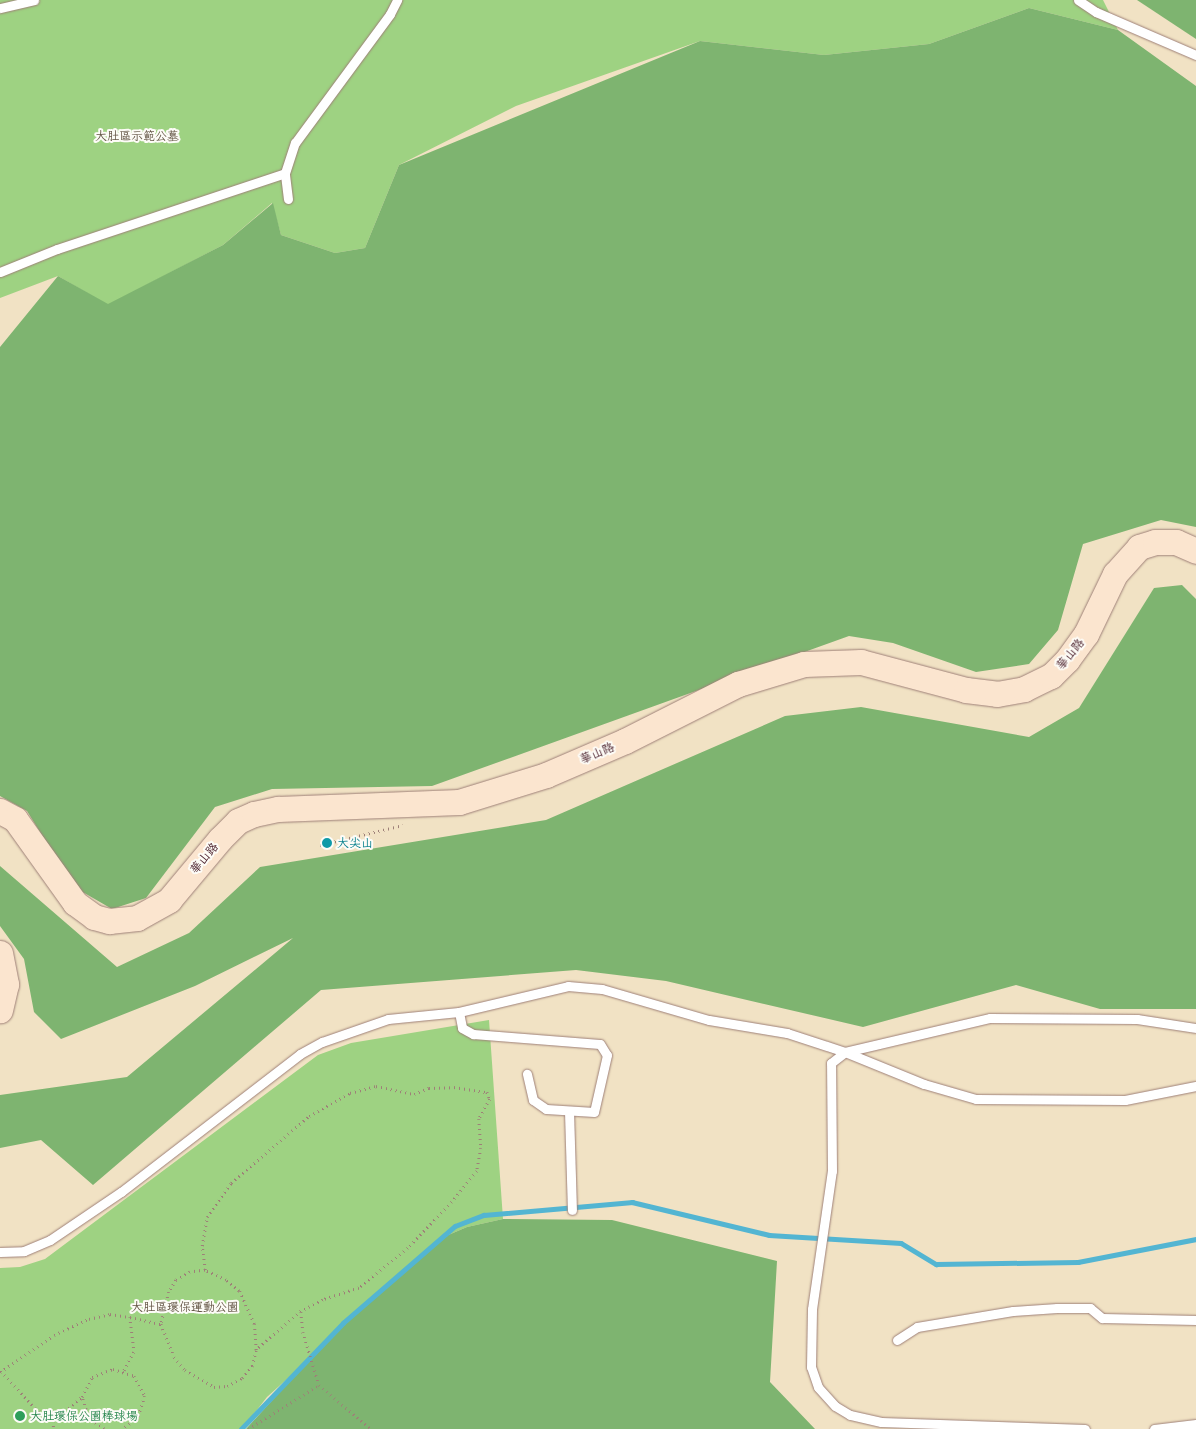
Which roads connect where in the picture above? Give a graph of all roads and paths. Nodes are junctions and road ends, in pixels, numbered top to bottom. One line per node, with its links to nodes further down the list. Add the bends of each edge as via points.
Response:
1 (34, 0): 4 (lane)
2 (397, 0): 6 (lane, via 295,143)
3 (1078, 0): 5 (lane, via 1096,12)
4 (0, 8)
5 (1196, 55)
6 (286, 173): 7 (lane); 8 (lane, via 58,249)
7 (288, 199)
8 (0, 272)
9 (1196, 551): 10 (street, 華山路, via 1176,542 1155,542 1139,547 1115,574 1086,634 1067,660 1051,676 1024,689 997,694 966,690 861,662 804,664 738,684 625,741 546,775 459,802 278,809 254,814 238,821 220,839 169,900 137,918 109,921 94,917 75,903 15,819)
10 (0, 811)
11 (412, 823): 12 (path)
12 (320, 845)
13 (0, 953): 14 (street, via 6,984)
14 (0, 1010)
15 (459, 1012): 17 (lane, via 550,989 594,988 709,1020 787,1033); 20 (lane, via 462,1028 473,1034 600,1044 607,1055 594,1112); 22 (lane, via 388,1019 322,1042 300,1054 121,1192 50,1240 24,1252)
16 (1196, 1028): 17 (lane, via 1137,1019 990,1018)
17 (845, 1052): 19 (lane, via 924,1084 976,1099 1125,1100); 41 (lane, via 831,1064 832,1171 812,1309 811,1367 818,1387 834,1406 850,1415 881,1422)
18 (527, 1074): 20 (lane, via 533,1100 546,1109)
19 (1196, 1086)
20 (569, 1110): 21 (lane)
21 (572, 1210)
22 (0, 1252)
23 (205, 1270): 24 (path, via 202,1246 207,1217 231,1183 309,1116 350,1093 376,1086 414,1094 429,1088 454,1087 486,1092 490,1099 479,1119 480,1160 471,1180 408,1248 359,1288 323,1300); 27 (path, via 190,1272 176,1280 169,1292); 29 (path, via 240,1291 254,1324)
24 (301, 1312): 29 (path); 32 (path, via 303,1332)
25 (130, 1316): 27 (path); 30 (path, via 110,1314 89,1319 54,1335); 31 (path, via 134,1352)
26 (1196, 1320): 28 (lane, via 1102,1318 1090,1308 1057,1308 1013,1311 918,1327)
27 (161, 1324): 29 (path, via 174,1357 185,1370 214,1387 227,1386 242,1378 252,1366)
28 (898, 1340)
29 (256, 1350)
30 (0, 1371): 34 (path, via 35,1408)
31 (124, 1371): 33 (path, via 102,1371 88,1382); 38 (path, via 141,1386 144,1396 138,1418)
32 (319, 1385): 39 (path); 40 (path)
33 (82, 1397): 34 (path); 37 (path, via 88,1419)
34 (53, 1421): 36 (path)
35 (1196, 1424): 42 (lane)
36 (54, 1429)
37 (104, 1429)
38 (123, 1429)
39 (248, 1429)
40 (372, 1429)
41 (1084, 1429)
42 (1154, 1429)

